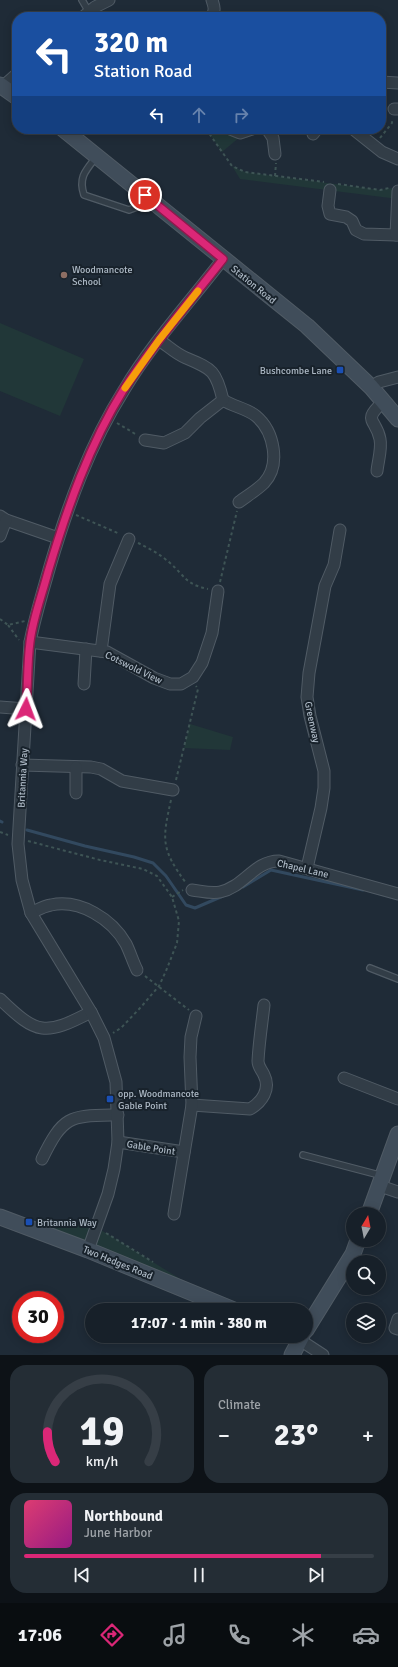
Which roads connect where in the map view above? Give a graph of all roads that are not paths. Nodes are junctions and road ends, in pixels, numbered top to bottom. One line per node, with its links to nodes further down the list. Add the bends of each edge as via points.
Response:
1 (82, 0): 4 (lane)
2 (109, 0): 5 (street)
3 (212, 0): 6 (street)
4 (85, 12)
5 (88, 12)
6 (214, 12)
7 (12, 78): 10 (street)
8 (386, 82): 9 (street)
9 (398, 83)
10 (1, 86): 11 (street)
11 (12, 94)
12 (73, 134): 16 (street, Station Road)
13 (270, 134): 15 (street)
14 (359, 134): 17 (street, via 382,152)
15 (275, 154)
16 (97, 156): 20 (street, Station Road); 20 (lane, via 84,172 84,195 130,210 136,207)
17 (398, 159)
18 (331, 185): 21 (street, via 328,206 330,214 346,216 356,230 364,234)
19 (395, 189): 21 (street)
20 (145, 195): 22 (street, Station Road)
21 (397, 235)
22 (223, 259): 23 (street, Britannia Way); 25 (street, Station Road, via 307,326)
23 (159, 340): 26 (street, via 178,354 210,370 218,381); 35 (street, Britannia Way, via 124,389 108,417 79,479)
24 (398, 377): 25 (street)
25 (371, 387): 27 (street, Station Road)
26 (224, 400): 29 (street, via 185,433 164,443); 31 (street, via 256,416 266,428 272,443 273,459 268,476 264,483)
27 (384, 401): 28 (street, Station Road); 30 (street, via 374,410 371,417 380,441)
28 (398, 419)
29 (145, 440)
30 (376, 471)
31 (239, 502)
32 (3, 518): 34 (street); 35 (street)
33 (340, 530): 48 (street, Greenway, via 334,566 325,586 309,673 307,697 324,776 321,808)
34 (0, 536)
35 (58, 538): 38 (street, Britannia Way)
36 (129, 538): 40 (street, via 110,584)
37 (218, 591): 40 (street, Cotswold View, via 210,644 202,664 193,677 181,684 164,682 144,674 115,656)
38 (30, 642): 39 (street, Cotswold View); 43 (street, Britannia Way)
39 (86, 649): 40 (street, Cotswold View); 41 (street)
40 (101, 651)
41 (84, 684)
42 (0, 707): 43 (street)
43 (26, 709): 44 (street, Britannia Way)
44 (22, 765): 45 (street); 51 (street, Britannia Way, via 18,838 22,880)
45 (76, 767): 46 (street, via 101,769 122,780); 47 (street)
46 (173, 790)
47 (76, 793)
48 (308, 868): 49 (street, Chapel Lane, via 273,861 262,864 238,885 225,891 212,893); 50 (street, Chapel Lane)
49 (188, 890)
50 (398, 894)
51 (31, 913): 53 (street, via 46,906 59,904 81,906 95,913 118,933 126,944); 57 (street, Britannia Way)
52 (370, 968): 54 (lane)
53 (137, 970)
54 (398, 978)
55 (0, 999): 57 (street, via 24,1022 43,1028 59,1028)
56 (264, 1005): 61 (street, via 258,1065 266,1079 264,1096 250,1109)
57 (91, 1012): 62 (street, Britannia Way, via 104,1038 116,1082)
58 (196, 1016): 61 (street, Gable Point, via 190,1057)
59 (344, 1078): 60 (street)
60 (398, 1099)
61 (192, 1105): 65 (street, Gable Point)
62 (118, 1116): 64 (street, Britannia Way); 67 (street, via 78,1117 65,1123 56,1132)
63 (398, 1134): 68 (street)
64 (118, 1142): 65 (street, Gable Point); 74 (street, Britannia Way, via 108,1194)
65 (184, 1152): 71 (street, Gable Point)
66 (303, 1155): 68 (lane)
67 (42, 1159)
68 (381, 1181): 69 (street); 70 (street)
69 (398, 1192)
70 (372, 1207)
71 (174, 1214)
72 (0, 1217): 74 (street, Two Hedges Road)
73 (356, 1247): 76 (street)
74 (88, 1250): 75 (street, Two Hedges Road)
75 (217, 1303)
76 (313, 1315)
77 (398, 1318): 78 (street, via 395,1328)
78 (398, 1329)
79 (297, 1343): 81 (street)
80 (309, 1343): 82 (street)
81 (292, 1355)
82 (323, 1355)

